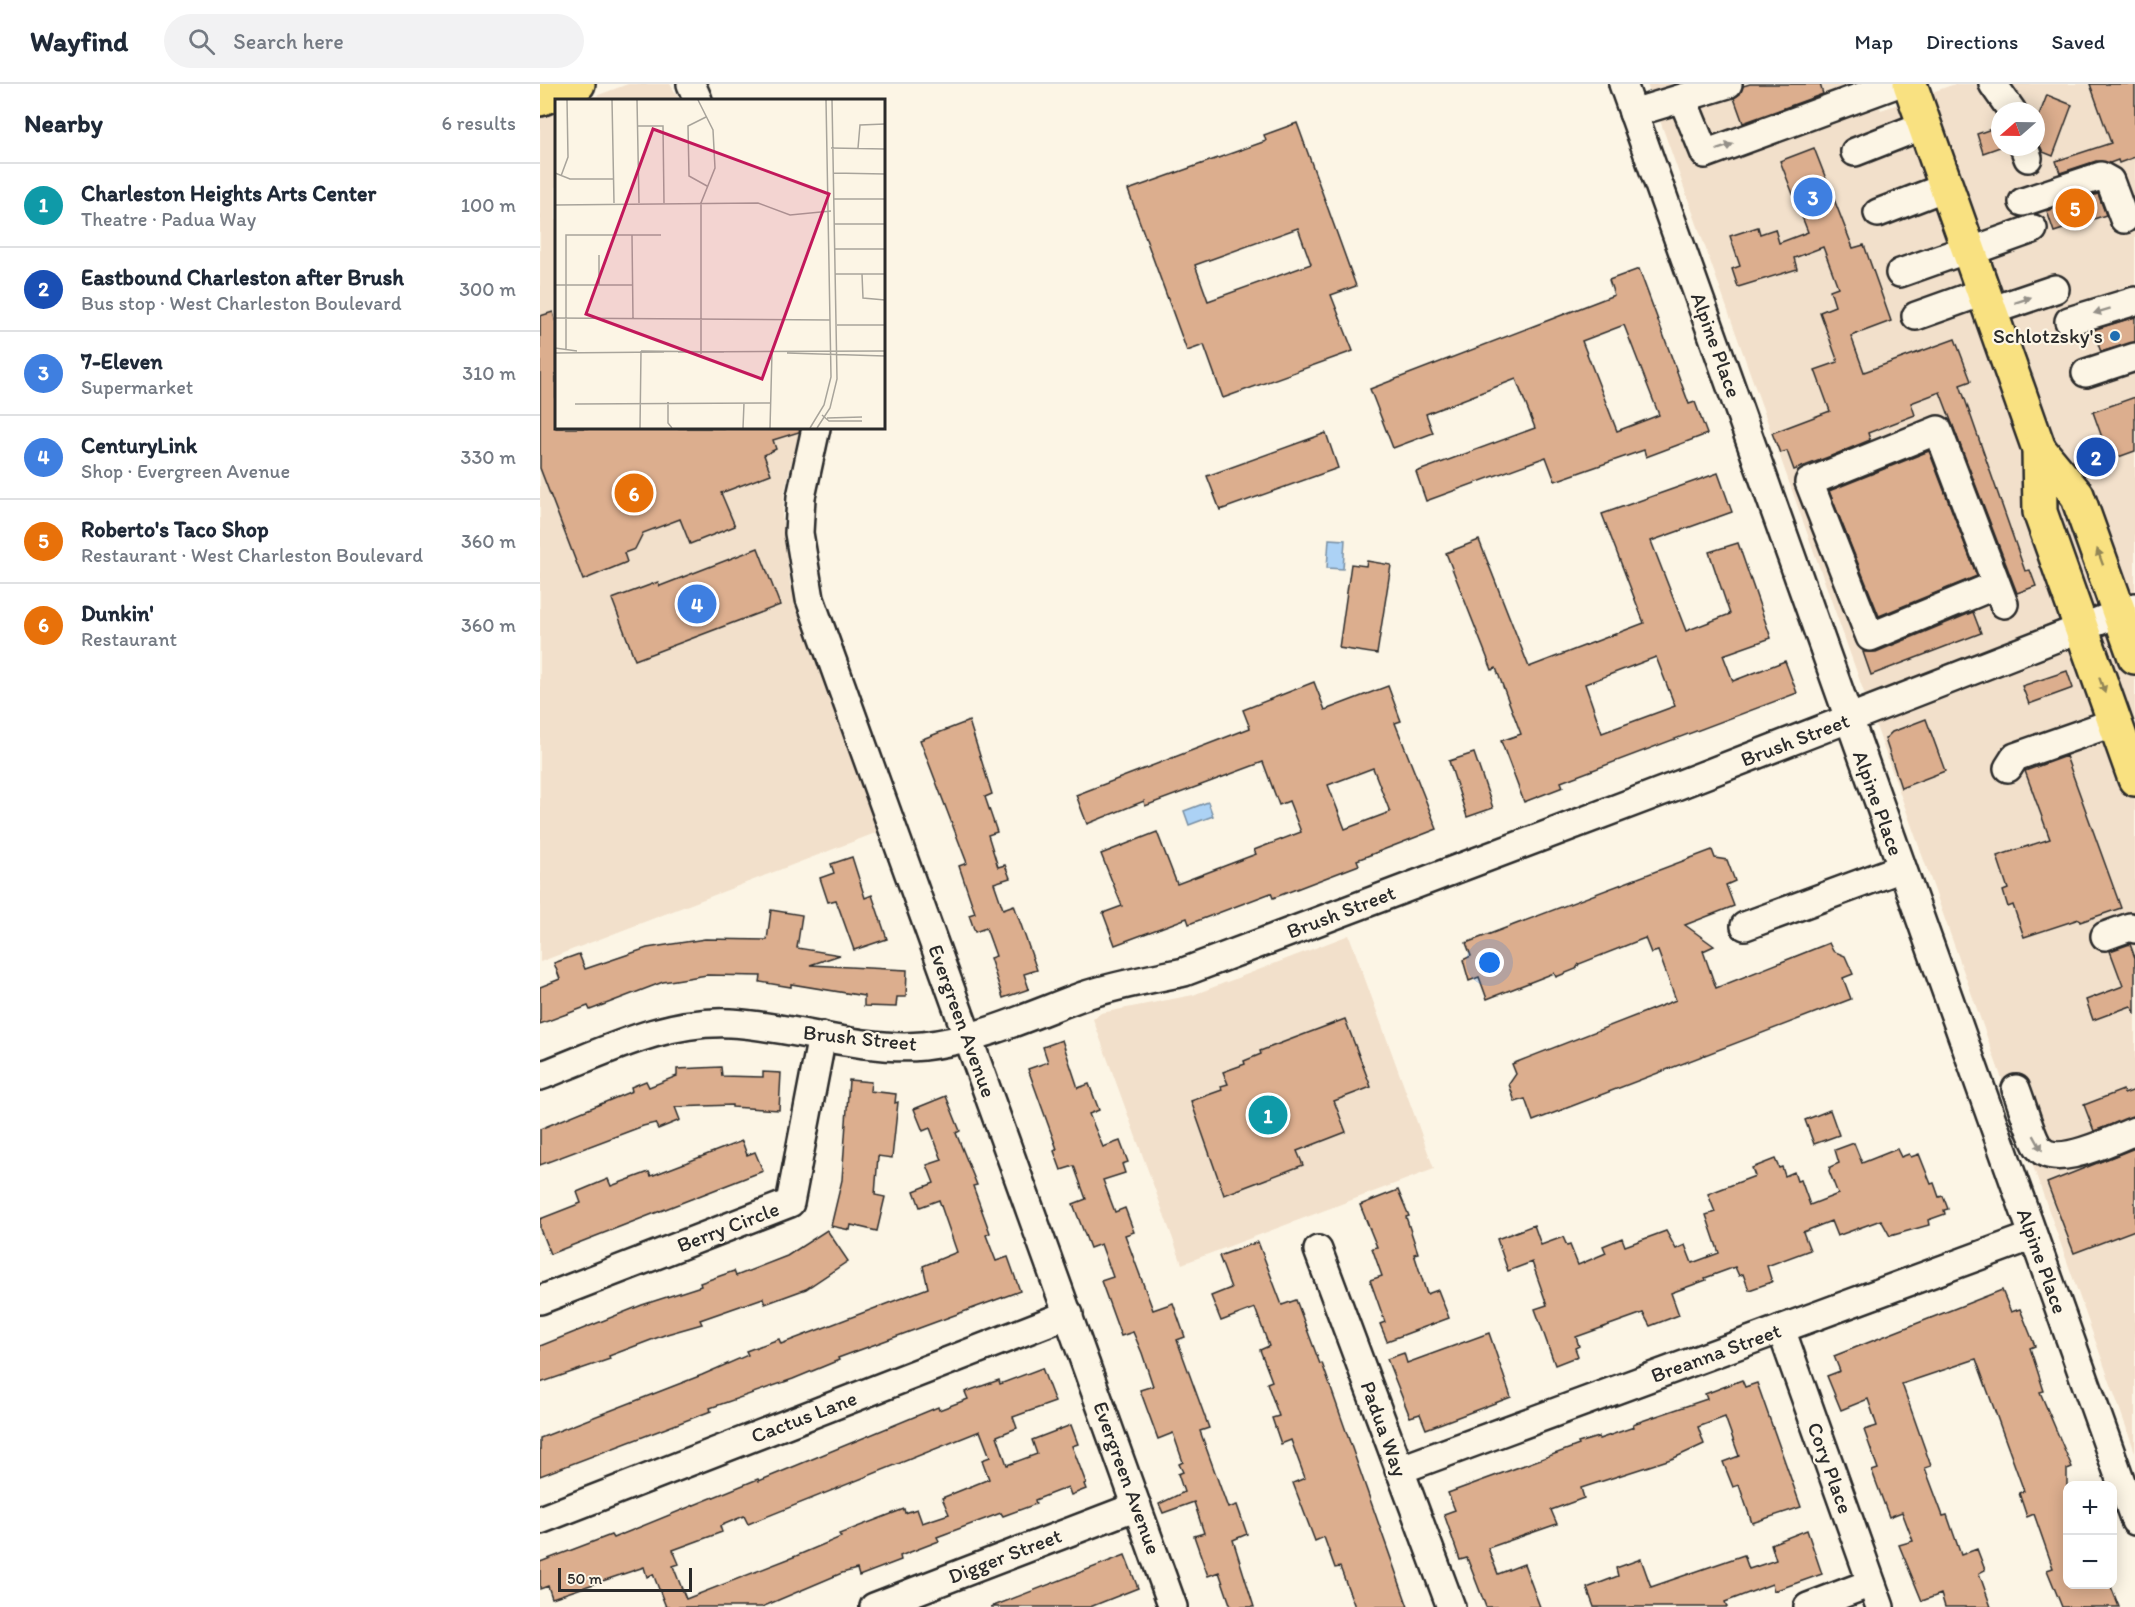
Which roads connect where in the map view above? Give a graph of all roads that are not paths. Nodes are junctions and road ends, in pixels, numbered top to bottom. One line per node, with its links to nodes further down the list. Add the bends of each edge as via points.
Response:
1 (578, 84): 9 (main road)
2 (691, 84): 10 (street)
3 (1623, 84): 13 (street, Alpine Place)
4 (1728, 84): 11 (street)
5 (1896, 84): 8 (street)
6 (1910, 84): 14 (main road)
7 (1993, 84): 12 (street)
8 (1842, 94): 11 (street, one-way to 8, via 1705,154)
9 (540, 99)
10 (698, 99)
11 (1683, 100): 13 (street, via 1670,100)
12 (2006, 102)
13 (1633, 113): 36 (street, Alpine Place)
14 (1924, 125): 15 (street); 16 (main road)
15 (1855, 152)
16 (1946, 187): 18 (street); 21 (main road)
17 (2023, 202): 19 (street, via 2101,176 2110,181)
18 (1878, 213)
19 (2124, 219)
20 (2033, 230): 21 (street)
21 (1969, 251): 22 (street); 24 (main road)
22 (1900, 273)
23 (2055, 289): 24 (street, one-way to 23)
24 (1987, 301): 26 (street); 31 (main road)
25 (2135, 301): 27 (street, one-way to 27)
26 (1916, 316)
27 (2069, 321)
28 (2135, 357): 29 (street)
29 (2086, 374)
30 (816, 429): 45 (street, Evergreen Avenue, via 799,516 804,578)
31 (2039, 449): 33 (main road, one-way to 31, via 2077,495); 34 (main road, via 2040,512)
32 (2000, 594): 32 (street, via 1938,430 1809,482 1870,638)
33 (2127, 610): 34 (street, Brush Street); 35 (main road)
34 (2082, 629): 36 (street, Brush Street); 37 (main road, one-way to 37)
35 (2135, 657)
36 (1848, 719): 40 (street, Alpine Place); 45 (street, Brush Street, via 1184,972 1116,986)
37 (2115, 722): 38 (street, via 2015,757); 39 (main road)
38 (2008, 768)
39 (2135, 779)
40 (1902, 868): 41 (street); 49 (street, Alpine Place)
41 (1745, 926)
42 (2135, 929): 43 (street, via 2130,927)
43 (2105, 936)
44 (822, 1036): 45 (street, Brush Street, via 920,1046); 46 (street, Brush Street, via 730,1023 659,1029); 51 (street, Berry Circle, via 790,1203)
45 (968, 1038): 52 (street, Evergreen Avenue)
46 (540, 1076)
47 (2016, 1089): 48 (street, one-way to 48, via 2037,1145 2047,1155 2063,1157)
48 (2135, 1131)
49 (2033, 1236): 53 (street, Breanna Street); 57 (street, Alpine Place)
50 (1318, 1250): 54 (street, Padua Way)
51 (540, 1300)
52 (1069, 1314): 55 (street, Evergreen Avenue); 56 (street, Cactus Lane)
53 (1781, 1329): 54 (street, Breanna Street); 58 (street, Cory Place)
54 (1399, 1470): 61 (street, Padua Way)
55 (1137, 1506): 59 (street, Digger Street); 60 (street, Evergreen Avenue)
56 (540, 1520)
57 (2135, 1521)
58 (1876, 1595): 62 (street)
59 (874, 1607)
60 (1173, 1607)
61 (1450, 1607)
62 (1808, 1607)

